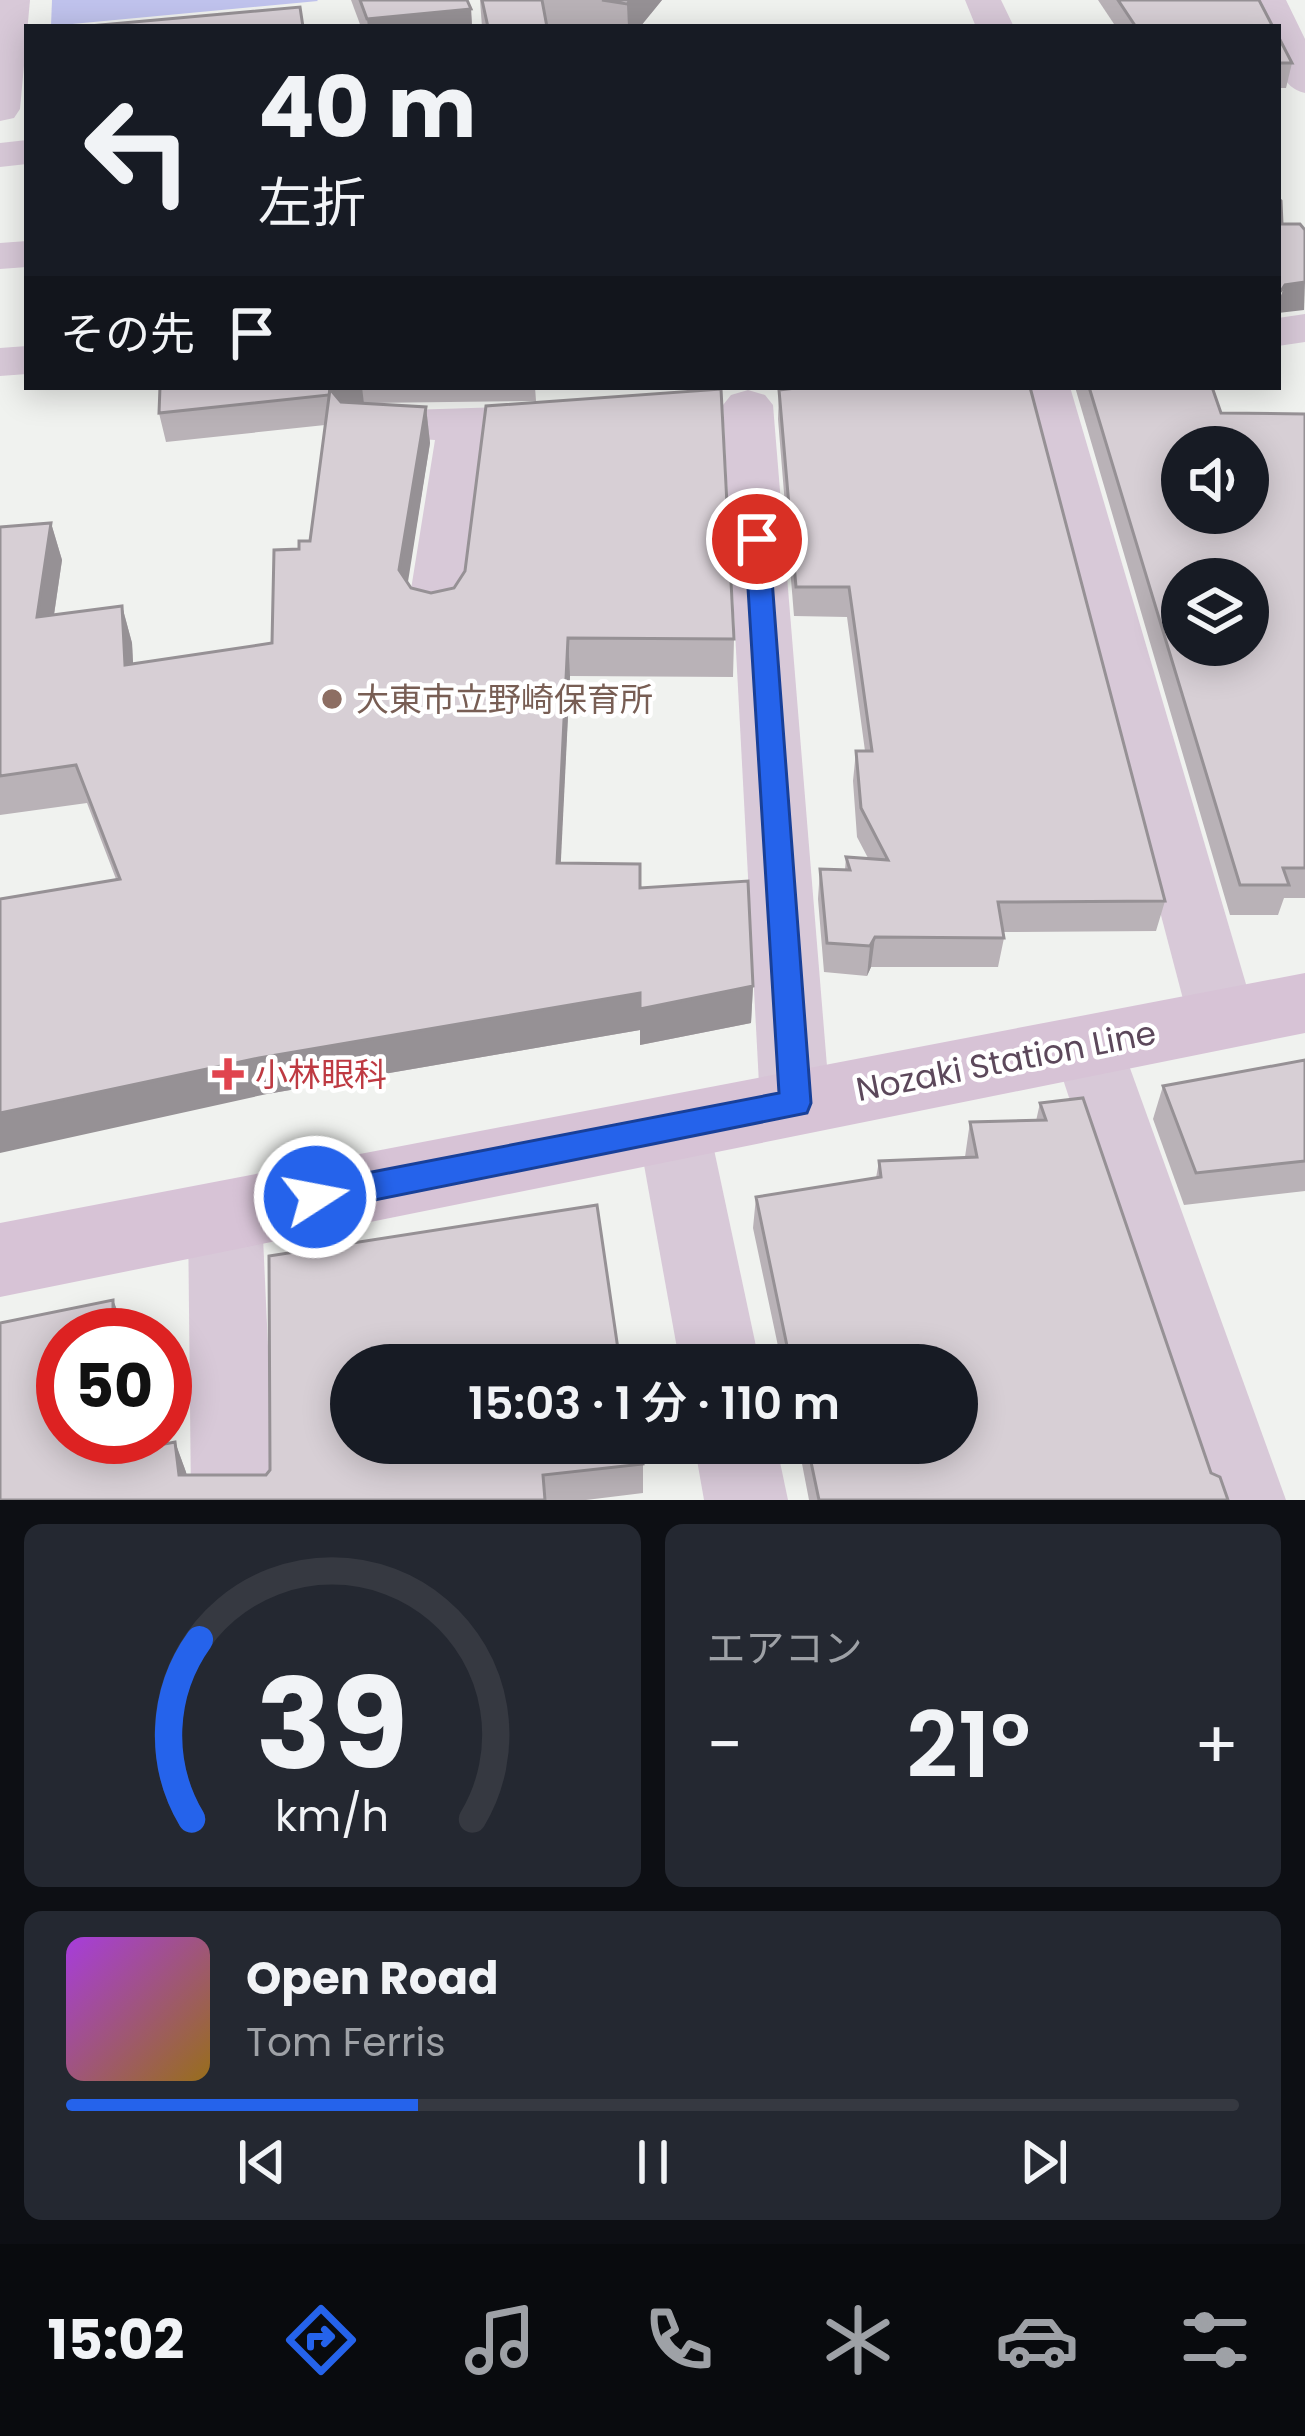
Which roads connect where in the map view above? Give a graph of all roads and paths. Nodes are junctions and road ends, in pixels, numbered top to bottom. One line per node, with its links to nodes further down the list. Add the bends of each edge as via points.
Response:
1 (12, 0): 4 (street)
2 (1281, 28): 3 (street)
3 (1305, 81)
4 (0, 109)
5 (1047, 390): 12 (street)
6 (749, 404): 14 (street)
7 (585, 408): 9 (street)
8 (364, 423): 9 (street)
9 (462, 426): 10 (street)
10 (436, 608)
11 (1305, 1003): 12 (main road, Nozaki Station Line)
12 (1222, 1018): 13 (main road, Nozaki Station Line)
13 (1087, 1046): 14 (main road, Nozaki Station Line); 22 (street)
14 (795, 1103): 15 (main road, Nozaki Station Line)
15 (673, 1126): 16 (main road, Nozaki Station Line); 18 (street)
16 (225, 1215): 17 (main road, Nozaki Station Line); 20 (street)
17 (0, 1260)
18 (716, 1344)
19 (739, 1464): 21 (street)
20 (233, 1500)
21 (746, 1500)
22 (1244, 1500)

